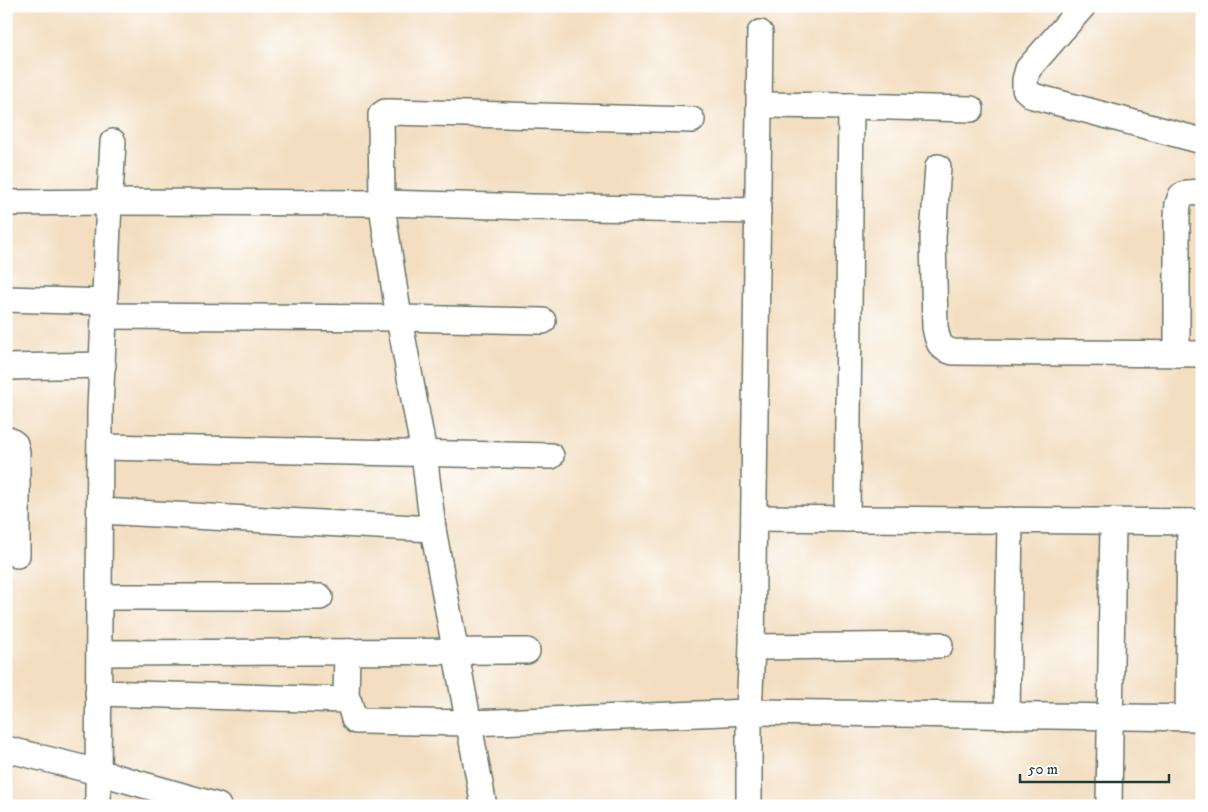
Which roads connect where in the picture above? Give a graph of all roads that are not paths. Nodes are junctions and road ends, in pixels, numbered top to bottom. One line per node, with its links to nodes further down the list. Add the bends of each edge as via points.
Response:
1 (1082, 6): 8 (street, via 1028,69 1025,89 1033,96)
2 (760, 33): 3 (street)
3 (760, 105): 4 (street); 14 (street)
4 (851, 106): 5 (street); 30 (street)
5 (971, 109)
6 (692, 120): 13 (street, via 385,112 381,115)
7 (113, 142): 11 (street)
8 (1202, 142)
9 (938, 167): 19 (street, via 933,237 935,327 938,342 945,350)
10 (1202, 192): 19 (street, via 1181,196 1178,204)
11 (109, 202): 12 (street); 13 (street); 16 (street)
12 (6, 203)
13 (382, 203): 14 (street); 17 (street)
14 (758, 211): 29 (street)
15 (6, 300): 16 (street)
16 (105, 309): 17 (street); 21 (street)
17 (399, 318): 18 (street); 25 (street)
18 (543, 321)
19 (1177, 354): 20 (street)
20 (1202, 354)
21 (102, 365): 22 (street); 24 (street)
22 (6, 367)
23 (6, 440): 27 (street, via 15,444 17,452)
24 (101, 447): 25 (street); 28 (street)
25 (424, 453): 26 (street); 34 (street)
26 (551, 456)
27 (12, 509): 35 (street)
28 (100, 511): 34 (street); 36 (street)
29 (754, 518): 30 (street); 39 (street)
30 (847, 519): 31 (street)
31 (1010, 520): 32 (street); 47 (street)
32 (1114, 521): 33 (street); 48 (street)
33 (1196, 522): 49 (street)
34 (433, 528): 40 (street)
35 (17, 555)
36 (100, 597): 37 (street); 43 (street)
37 (320, 597)
38 (940, 645): 39 (street)
39 (752, 647): 46 (street)
40 (455, 651): 41 (street); 42 (street); 50 (street)
41 (527, 651)
42 (347, 652): 43 (street); 45 (street)
43 (99, 653): 44 (street)
44 (98, 693): 45 (street); 52 (street)
45 (346, 700): 50 (street, via 356,721)
46 (750, 712): 47 (street); 50 (street); 56 (street)
47 (1007, 716): 48 (street)
48 (1110, 717): 49 (street); 57 (street)
49 (1195, 718)
50 (469, 723): 53 (street)
51 (6, 749): 52 (street)
52 (98, 772): 54 (street); 55 (street)
53 (490, 805)
54 (98, 806)
55 (218, 806)
56 (749, 806)
57 (1109, 806)

